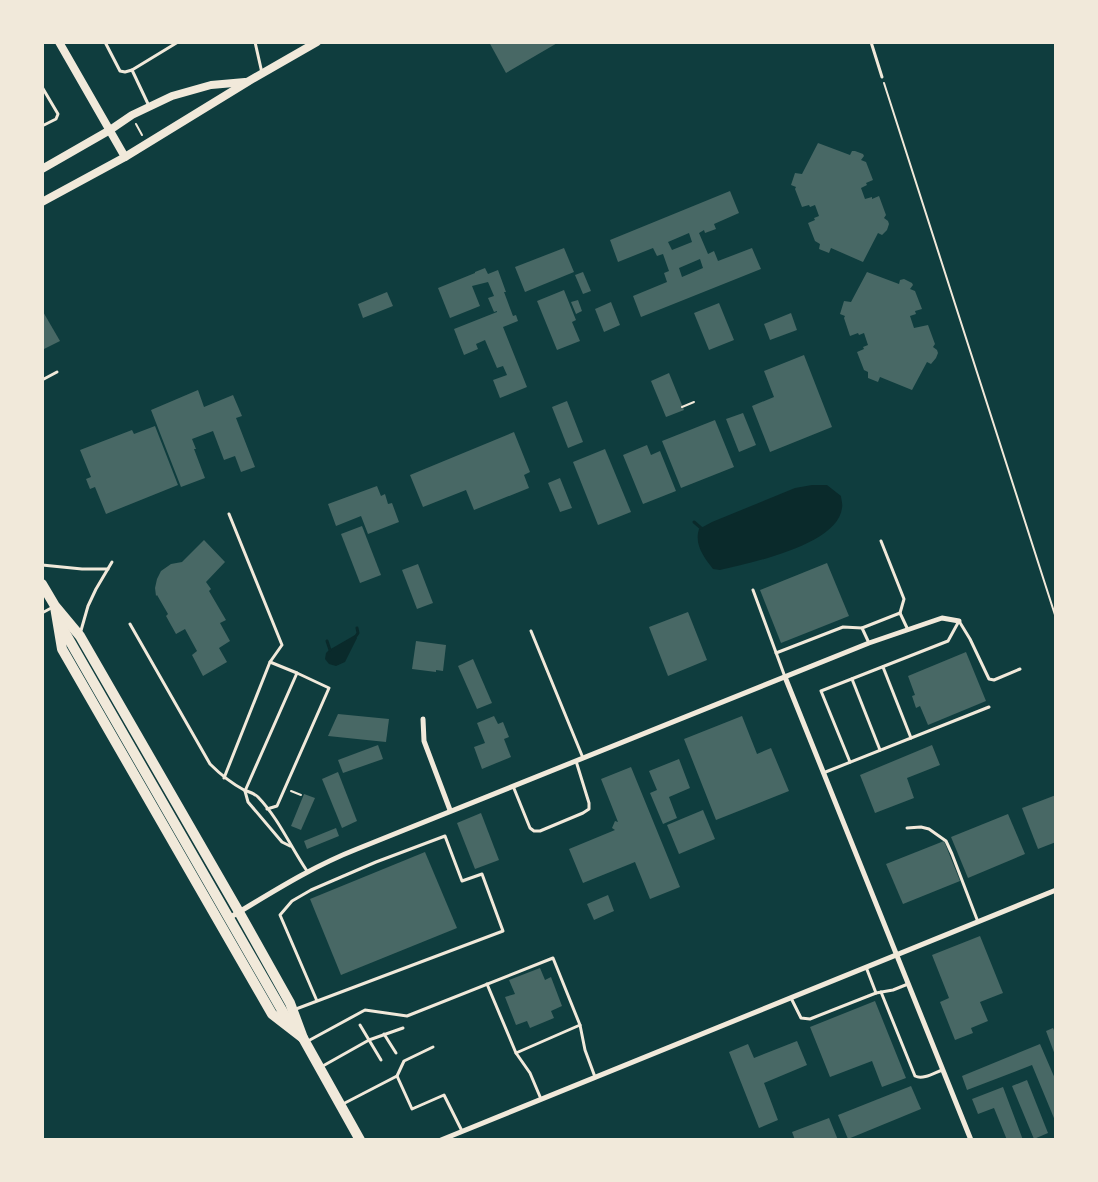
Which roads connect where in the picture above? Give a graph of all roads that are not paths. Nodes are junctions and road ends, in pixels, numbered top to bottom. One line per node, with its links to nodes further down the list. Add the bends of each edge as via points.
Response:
1 (59, 42): 14 (street)
2 (105, 42): 7 (lane, via 120,71)
3 (178, 42): 7 (lane)
4 (255, 42): 8 (lane)
5 (871, 42): 9 (lane)
6 (315, 43): 8 (street)
7 (132, 70): 12 (lane)
8 (262, 74): 10 (street)
9 (882, 77)
10 (249, 81): 12 (street, via 211,85); 15 (street)
11 (42, 87): 13 (lane, via 58,114 56,119)
12 (149, 106): 14 (street)
13 (42, 126)
14 (110, 130): 15 (street); 16 (street)
15 (125, 157): 17 (street)
16 (42, 169)
17 (42, 202)
18 (57, 372): 19 (lane)
19 (42, 380)
20 (229, 514): 39 (lane, via 282,645)
21 (881, 541): 29 (lane, via 904,599)
22 (112, 562): 24 (lane)
23 (42, 565): 24 (lane)
24 (108, 569): 36 (lane, via 88,606)
25 (42, 584): 27 (highway)
26 (753, 590): 38 (lane)
27 (55, 606): 28 (lane); 30 (highway); 36 (highway)
28 (42, 613)
29 (900, 613): 33 (lane); 34 (lane)
30 (57, 619): 63 (highway); 77 (highway, via 62,649 272,1014)
31 (959, 621): 34 (street, via 942,618); 40 (lane, via 948,641); 41 (lane, via 989,679)
32 (130, 624): 53 (lane, via 210,764)
33 (862, 628): 37 (lane); 38 (lane, via 843,627)
34 (908, 630): 37 (street)
35 (531, 631): 49 (lane)
36 (80, 636): 62 (highway)
37 (869, 644): 43 (street)
38 (776, 653): 43 (lane)
39 (270, 662): 42 (lane); 53 (lane)
40 (883, 667): 44 (lane); 47 (lane)
41 (1020, 669)
42 (297, 674): 55 (lane); 56 (lane, via 329,688 277,806)
43 (785, 677): 49 (street); 52 (street)
44 (852, 679): 48 (lane); 51 (lane, via 822,691)
45 (989, 707): 47 (lane)
46 (423, 719): 57 (street, via 424,741)
47 (911, 738): 48 (lane)
48 (880, 750): 51 (lane)
49 (583, 758): 50 (street)
50 (575, 761): 54 (street); 54 (lane, via 589,809 540,831 530,828)
51 (850, 762): 52 (lane)
52 (822, 773): 65 (street)
53 (224, 778): 55 (lane)
54 (513, 786): 57 (street)
55 (245, 791): 56 (lane, via 256,795); 59 (lane, via 248,802 282,842)
56 (267, 809): 59 (lane, via 288,836)
57 (450, 810): 60 (street, via 337,856)
58 (907, 828): 64 (lane, via 929,829 946,841)
59 (290, 846): 60 (lane)
60 (307, 872): 62 (street)
61 (1056, 890): 64 (street)
62 (239, 912): 63 (street); 72 (highway)
63 (229, 918): 77 (highway)
64 (978, 922): 65 (street)
65 (896, 955): 66 (street); 68 (street)
66 (866, 967): 69 (lane); 70 (street)
67 (487, 984): 74 (lane, via 553,958); 77 (lane, via 407,1016 365,1010); 80 (lane)
68 (908, 984): 69 (lane); 84 (street)
69 (879, 992): 70 (lane, via 810,1019 801,1018); 84 (lane, via 915,1076 922,1078)
70 (791, 998): 86 (street)
71 (317, 1001): 71 (lane, via 503,931 482,874 462,881 445,836 311,890 292,901 280,915); 72 (lane)
72 (293, 1010): 77 (highway)
73 (360, 1025): 78 (lane)
74 (580, 1025): 80 (lane); 86 (lane)
75 (403, 1028): 76 (lane)
76 (384, 1034): 78 (lane); 81 (lane)
77 (301, 1038): 83 (highway)
78 (369, 1040): 82 (lane); 83 (lane)
79 (433, 1047): 85 (lane, via 404,1061)
80 (516, 1053): 87 (lane, via 530,1073)
81 (396, 1054)
82 (382, 1060)
83 (320, 1067): 88 (highway)
84 (942, 1070): 92 (street)
85 (397, 1076): 88 (lane); 89 (lane, via 412,1109 444,1095)
86 (595, 1077): 87 (street)
87 (541, 1099): 89 (street)
88 (341, 1105): 90 (highway)
89 (462, 1131): 91 (street)
90 (360, 1140)
91 (441, 1140)
92 (971, 1140)

